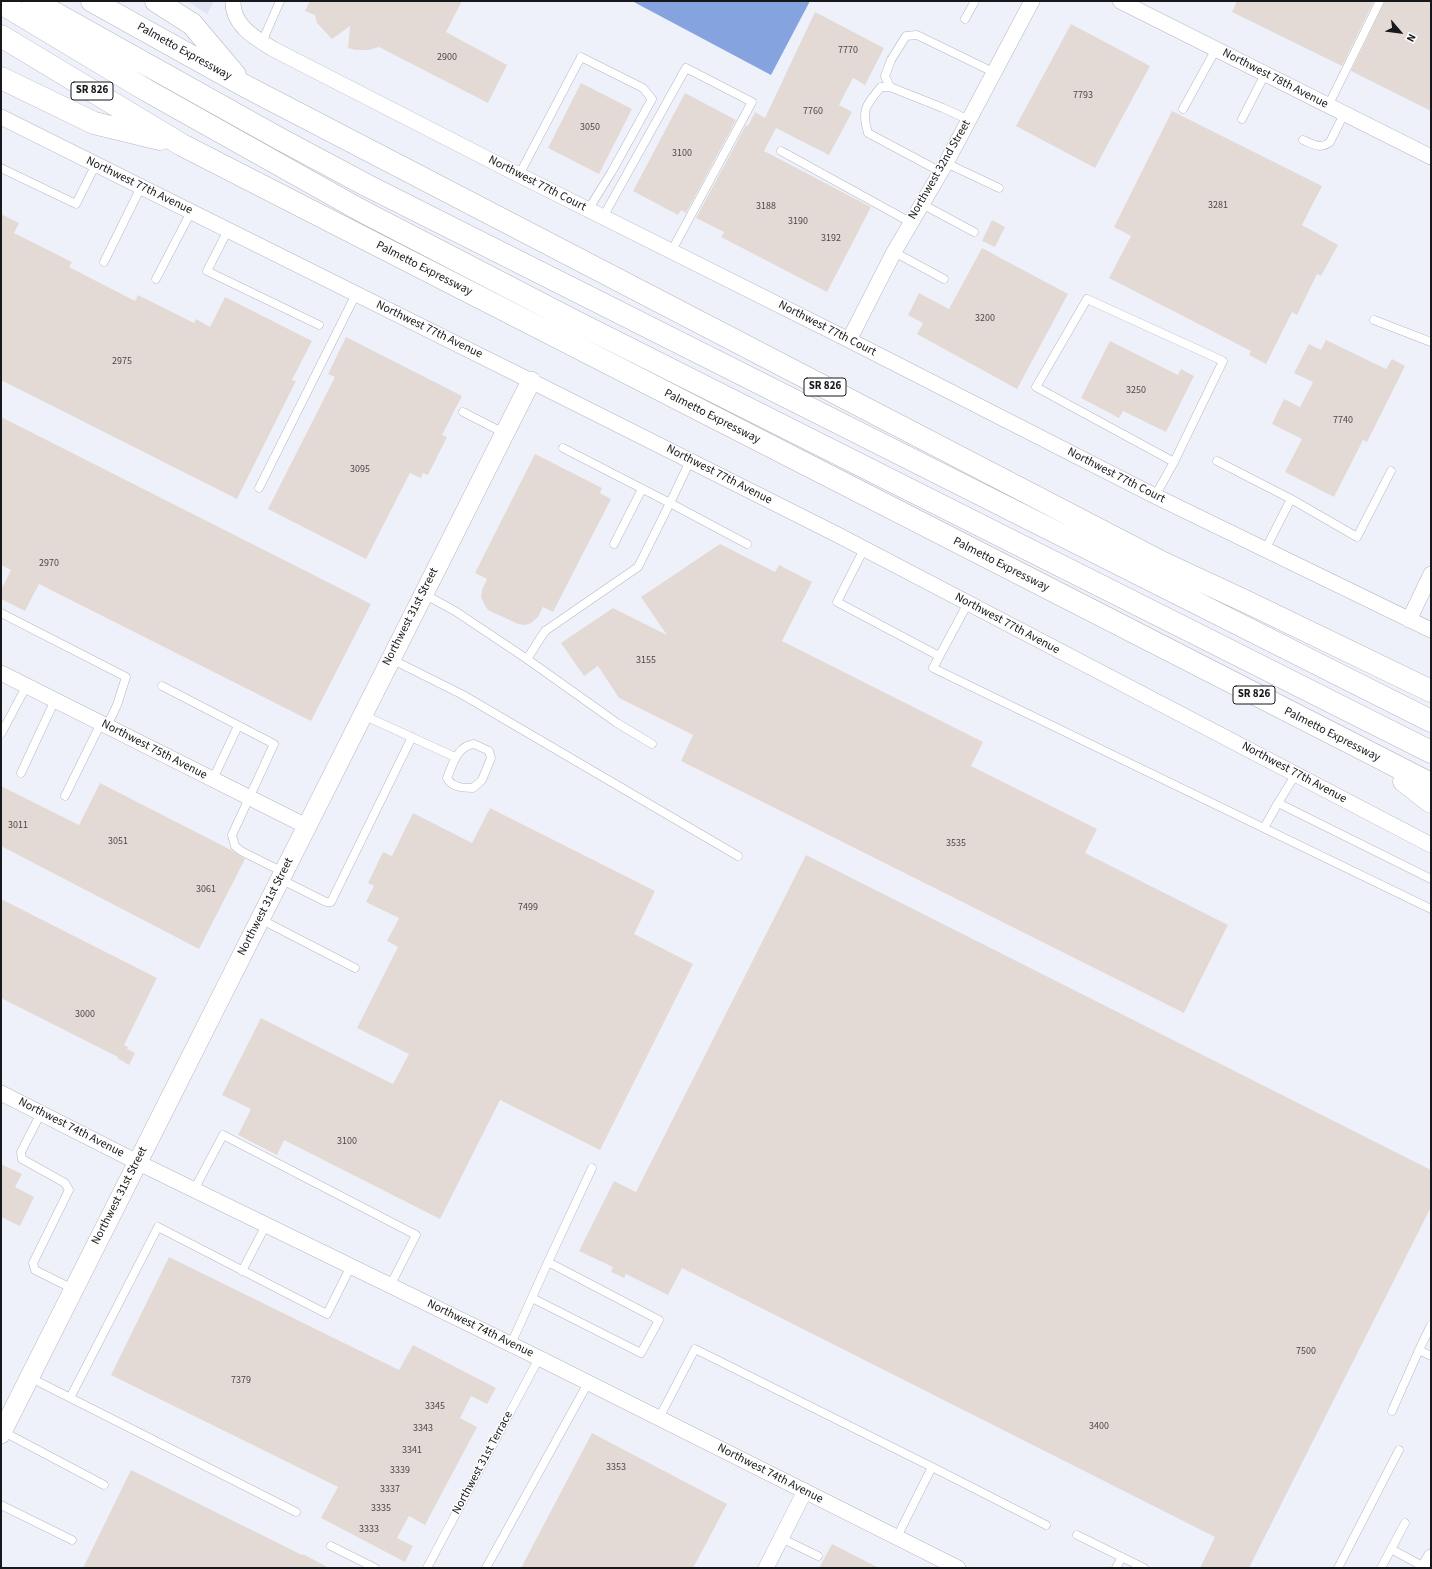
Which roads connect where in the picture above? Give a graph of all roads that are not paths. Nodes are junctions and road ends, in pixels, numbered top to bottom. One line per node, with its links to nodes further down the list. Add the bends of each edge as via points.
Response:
1 (33, 1): 86 (highway, via 368,186)
2 (92, 1): 18 (highway, Palmetto Expressway / SR 826)
3 (156, 1): 18 (highway, via 192,24)
4 (280, 1): 13 (lane)
5 (975, 1): 11 (lane)
6 (1032, 1): 15 (street, Northwest 32nd Street)
7 (1120, 1): 14 (street, Northwest 78th Avenue)
8 (1380, 1): 20 (lane)
9 (1, 3): 92 (highway, via 146,90 360,210 588,329)
10 (234, 7): 13 (street, Northwest 77th Court, via 240,24)
11 (965, 19)
12 (1, 36): 27 (highway, Palmetto Expressway / SR 826)
13 (262, 42): 33 (street, Northwest 77th Court)
14 (1216, 49): 16 (street, Northwest 78th Avenue); 21 (lane)
15 (993, 72): 19 (lane, via 917,35 906,36 891,60 886,76); 25 (street, Northwest 32nd Street)
16 (1265, 74): 20 (street, Northwest 78th Avenue); 24 (lane)
17 (1, 78): 27 (highway, via 94,123)
18 (243, 85): 80 (highway, Palmetto Expressway / SR 826, via 1163,563)
19 (890, 87): 25 (lane); 32 (lane, via 881,87 867,104 864,119 868,133)
20 (1328, 106): 22 (street, Northwest 78th Avenue)
21 (1183, 109)
22 (1344, 114): 26 (lane, via 1326,145 1320,147); 29 (street, Northwest 78th Avenue)
23 (1, 117): 30 (street, Northwest 77th Avenue)
24 (1242, 119)
25 (969, 120): 32 (street, Northwest 32nd Street)
26 (1304, 140)
27 (182, 145): 93 (highway, Palmetto Expressway / SR 826)
28 (781, 151): 40 (lane)
29 (1431, 157)
30 (96, 164): 31 (lane, via 76,204); 34 (street, Northwest 77th Avenue)
31 (1, 168)
32 (943, 168): 35 (lane); 36 (street, Northwest 32nd Street)
33 (519, 175): 37 (street, Northwest 77th Court); 37 (lane, via 581,57 588,60 643,88 652,99)
34 (141, 187): 38 (street, Northwest 77th Avenue); 45 (lane)
35 (999, 188)
36 (922, 204): 40 (street, Northwest 32nd Street); 42 (lane)
37 (588, 210): 39 (street, Northwest 77th Court)
38 (191, 212): 41 (street, Northwest 77th Avenue); 47 (lane)
39 (603, 217): 43 (street, Northwest 77th Court); 43 (lane, via 686,68 752,102)
40 (910, 222): 44 (street, Northwest 32nd Street)
41 (228, 230): 48 (street, Northwest 77th Avenue); 50 (lane, via 207,271)
42 (974, 232)
43 (671, 252): 51 (street, Northwest 77th Court)
44 (894, 252): 46 (lane); 51 (street, Northwest 32nd Street)
45 (104, 262)
46 (944, 279)
47 (156, 280)
48 (356, 294): 53 (street, Northwest 77th Avenue); 61 (lane)
49 (1374, 320): 52 (lane)
50 (319, 325)
51 (849, 340): 63 (street, Northwest 77th Court)
52 (1431, 342)
53 (531, 381): 55 (street, Northwest 31st Street); 57 (street, Northwest 77th Avenue)
54 (464, 412): 55 (lane)
55 (504, 433): 71 (street, Northwest 31st Street)
56 (563, 448): 62 (lane)
57 (690, 461): 65 (lane); 68 (street, Northwest 77th Avenue)
58 (1218, 461): 64 (lane)
59 (1174, 462): 59 (lane, via 1036,387 1087,299 1223,361); 63 (lane)
60 (1391, 471): 64 (lane, via 1357,537)
61 (258, 488)
62 (642, 489): 65 (lane); 66 (lane)
63 (1155, 496): 69 (street, Northwest 77th Court)
64 (1290, 499): 69 (lane)
65 (670, 503): 67 (lane); 78 (lane, via 638,567 545,631)
66 (614, 544)
67 (747, 544)
68 (864, 549): 72 (street, Northwest 77th Avenue); 76 (lane, via 837,602)
69 (1265, 550): 74 (street, Northwest 77th Court)
70 (1431, 574): 74 (street)
71 (423, 593): 77 (street, Northwest 31st Street); 78 (lane)
72 (968, 603): 76 (lane); 96 (street, Northwest 77th Avenue)
73 (1, 613): 87 (lane, via 126,677 118,705)
74 (1409, 620): 75 (street, Northwest 77th Court)
75 (1431, 630)
76 (939, 656): 104 (lane, via 933,668)
77 (390, 658): 85 (street, Northwest 31st Street); 106 (lane, via 464,695)
78 (527, 659): 91 (lane, via 617,723)
79 (1, 673): 81 (street, Northwest 75th Avenue)
80 (1421, 681): 83 (highway, Palmetto Expressway / SR 826)
81 (27, 686): 84 (street, Northwest 75th Avenue); 89 (lane)
82 (162, 686): 88 (lane)
83 (1431, 691)
84 (55, 700): 87 (street, Northwest 75th Avenue); 95 (lane)
85 (362, 714): 90 (lane); 103 (street, Northwest 31st Street)
86 (1431, 721)
87 (104, 725): 97 (street, Northwest 75th Avenue); 99 (lane)
88 (238, 726): 97 (lane); 100 (lane, via 274,744)
89 (1, 734)
90 (412, 737): 94 (lane); 107 (lane, via 331,902 326,902)
91 (652, 744)
92 (1431, 752)
93 (1370, 754): 98 (highway, Palmetto Expressway / SR 826); 101 (highway)
94 (455, 757): 94 (lane, via 447,778 450,783 461,788 473,788 482,780 491,758 489,751 474,744 466,745)
95 (21, 773)
96 (1296, 774): 102 (lane); 105 (street, Northwest 77th Avenue)
97 (213, 779): 100 (street, Northwest 75th Avenue)
98 (1431, 784)
99 (65, 796)
100 (249, 798): 103 (street, Northwest 75th Avenue); 107 (lane, via 234,828 232,840 241,851)
101 (1431, 802)
102 (1278, 803): 104 (lane); 108 (lane)
103 (306, 826): 107 (street, Northwest 31st Street)
104 (1264, 828): 109 (lane)
105 (1431, 845)
106 (738, 856)
107 (281, 876): 110 (street, Northwest 31st Street)
108 (1431, 879)
109 (1431, 909)
110 (260, 919): 111 (lane); 114 (street, Northwest 31st Street)
111 (355, 968)
112 (1, 1093): 113 (street, Northwest 74th Avenue)
113 (41, 1113): 114 (street, Northwest 74th Avenue); 122 (lane, via 21,1152 22,1159 65,1183 69,1190 33,1263 35,1270)
114 (137, 1162): 116 (street, Northwest 74th Avenue); 122 (street, Northwest 31st Street)
115 (592, 1168): 118 (lane)
116 (194, 1190): 117 (street, Northwest 74th Avenue); 121 (lane, via 223,1135 416,1235)
117 (266, 1225): 119 (street, Northwest 74th Avenue); 120 (lane)
118 (548, 1262): 123 (lane); 123 (lane, via 659,1320 641,1353)
119 (351, 1266): 120 (lane, via 327,1314); 121 (street, Northwest 74th Avenue)
120 (242, 1271): 131 (lane, via 158,1227)
121 (390, 1286): 125 (street, Northwest 74th Avenue)
122 (73, 1289): 129 (street, Northwest 31st Street)
123 (532, 1298): 125 (lane)
124 (1431, 1325): 126 (lane)
125 (511, 1344): 128 (street, Northwest 74th Avenue)
126 (1419, 1350): 127 (lane); 132 (lane)
127 (1431, 1356)
128 (539, 1358): 130 (street, Northwest 74th Avenue); 153 (lane, Northwest 31st Terrace)
129 (30, 1377): 131 (lane); 134 (street, Northwest 31st Street)
130 (588, 1383): 133 (street, Northwest 74th Avenue); 154 (lane)
131 (70, 1398): 140 (lane)
132 (1392, 1411)
133 (660, 1418): 136 (lane, via 695,1350); 138 (street, Northwest 74th Avenue)
134 (3, 1425): 137 (lane)
135 (1399, 1450): 159 (lane)
136 (932, 1467): 142 (lane); 144 (lane)
137 (104, 1485)
138 (805, 1491): 144 (street, Northwest 74th Avenue); 145 (street)
139 (1, 1505): 146 (lane)
140 (296, 1512)
141 (1405, 1522): 148 (lane)
142 (1046, 1525)
143 (1077, 1535): 150 (lane)
144 (897, 1537): 156 (street, Northwest 74th Avenue)
145 (781, 1538): 149 (lane); 155 (street)
146 (72, 1540)
147 (332, 1546): 152 (lane)
148 (1391, 1549): 160 (lane); 161 (lane)
149 (818, 1556)
150 (1122, 1557): 157 (lane); 158 (lane)
151 (1431, 1557): 161 (street)
152 (376, 1568)
153 (427, 1568)
154 (486, 1568)
155 (766, 1568)
156 (958, 1568)
157 (1116, 1568)
158 (1144, 1568)
159 (1338, 1568)
160 (1381, 1568)
161 (1426, 1568)

